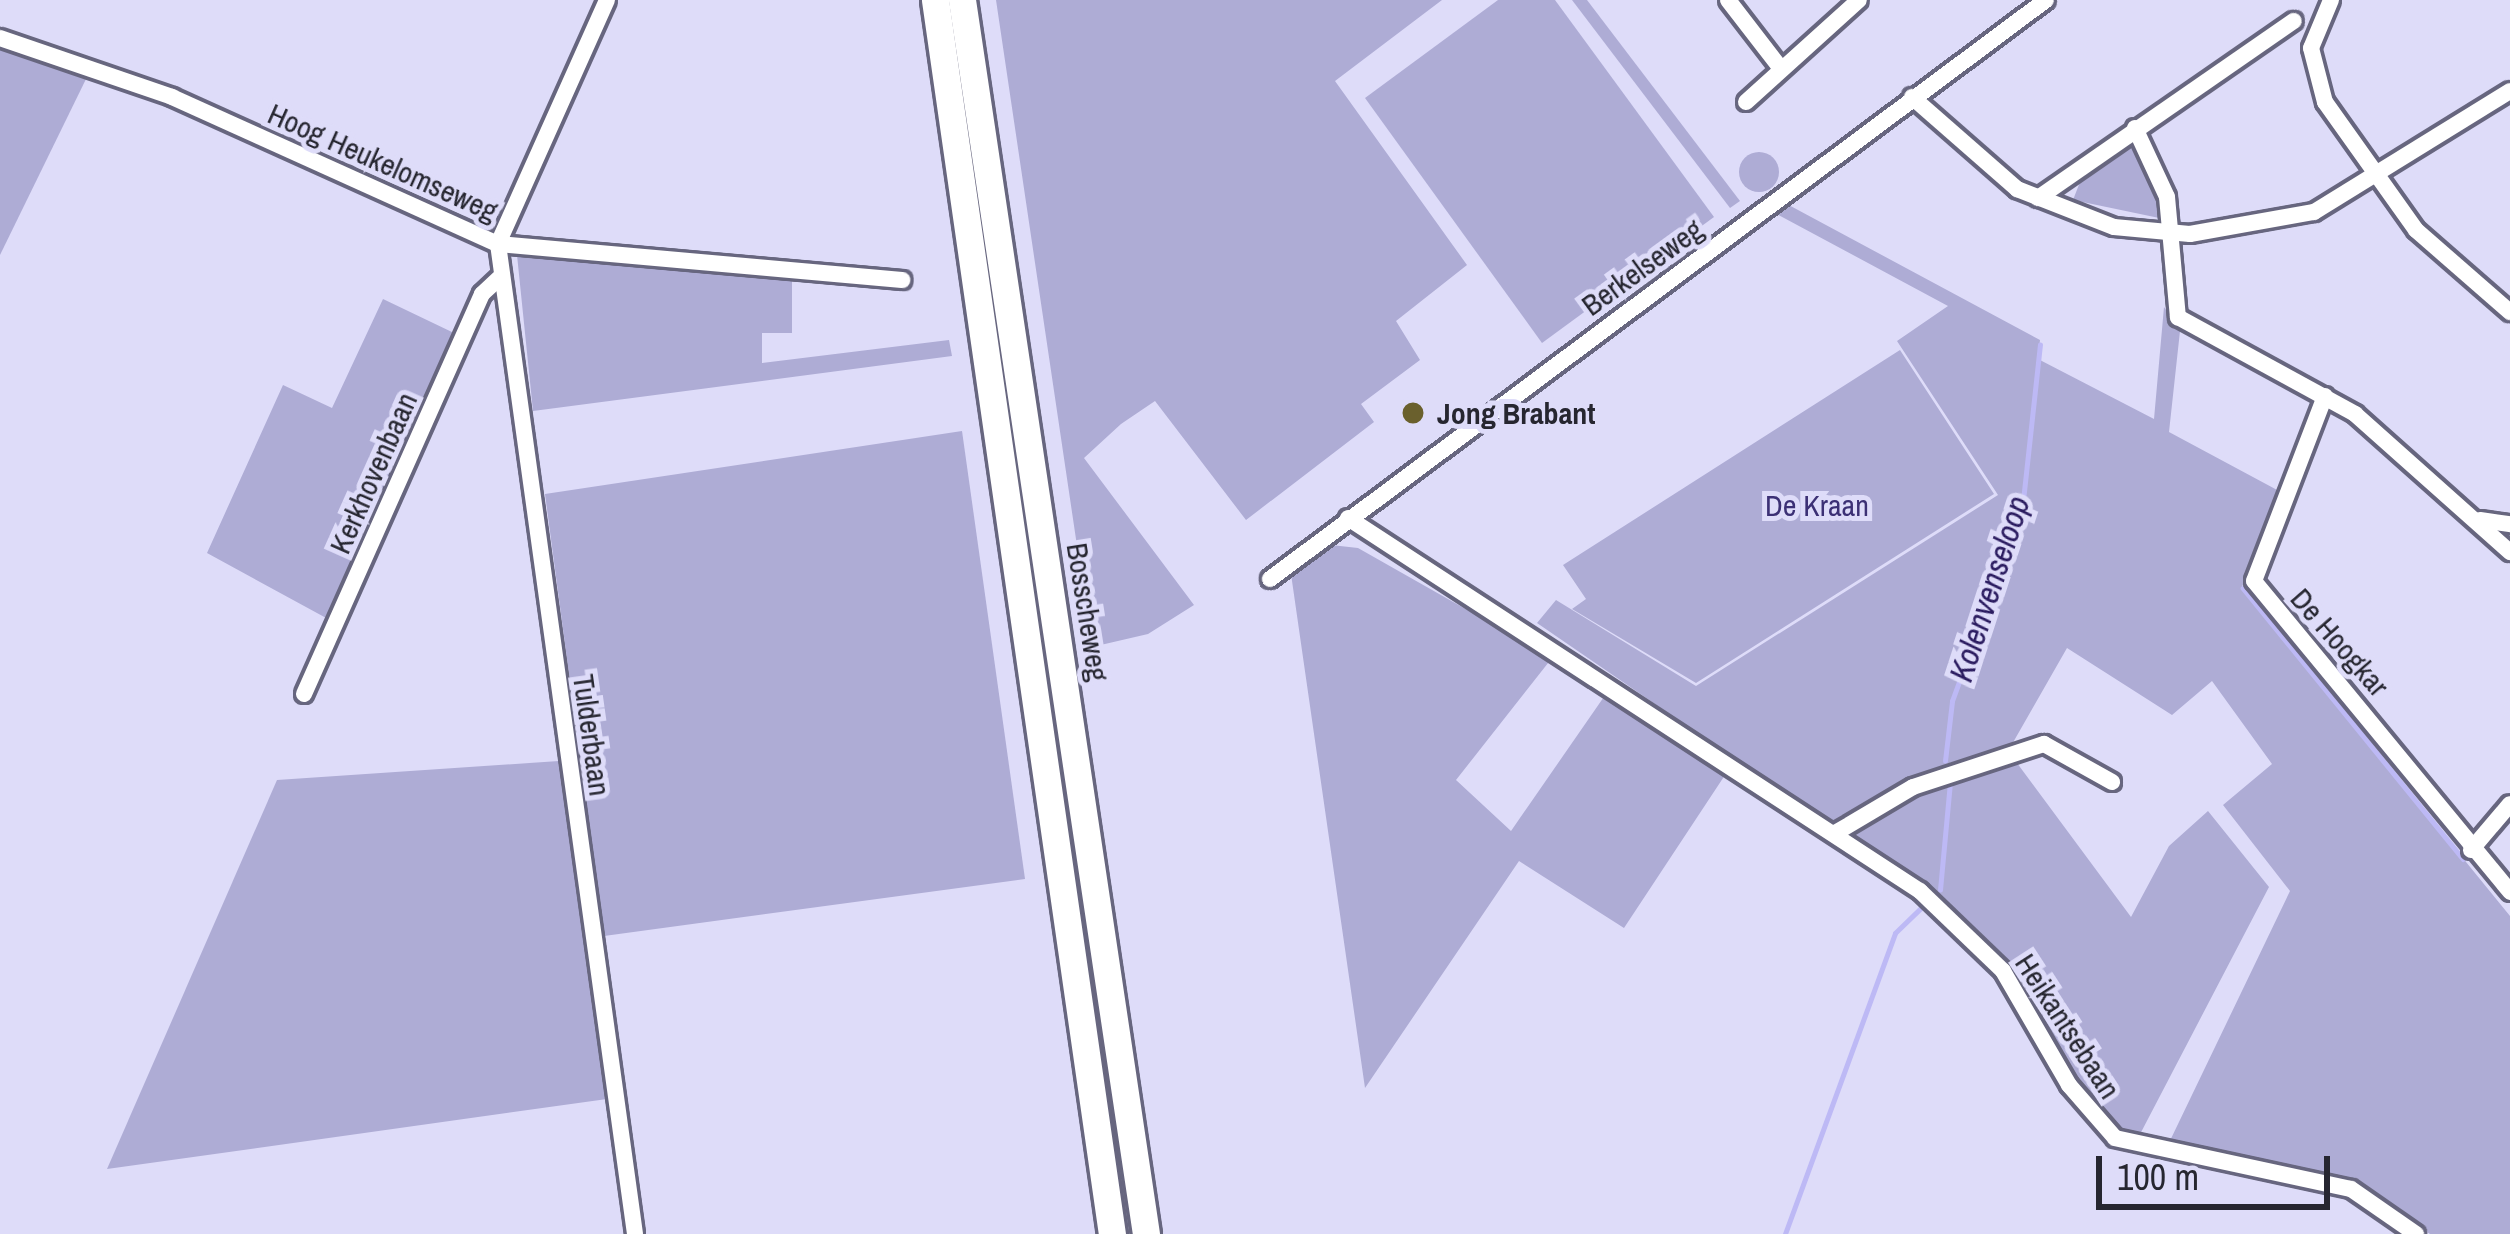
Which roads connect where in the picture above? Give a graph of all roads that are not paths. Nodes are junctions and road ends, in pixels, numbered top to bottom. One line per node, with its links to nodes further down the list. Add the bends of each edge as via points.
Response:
1 (607, 0): 18 (street)
2 (935, 0): 35 (main road)
3 (962, 0): 36 (main road, Bosscheweg)
4 (1728, 0): 10 (street)
5 (1859, 0): 10 (street)
6 (2046, 0): 12 (street, Berkelseweg)
7 (2331, 0): 15 (street, via 2312,67)
8 (2294, 20): 14 (street)
9 (0, 38): 18 (street, Hoog Heukelomseweg, via 172,97)
10 (1778, 65): 13 (street)
11 (2510, 91): 15 (street)
12 (1912, 97): 16 (street, via 1973,160); 23 (street, Berkelseweg)
13 (1746, 102)
14 (2135, 128): 16 (street); 17 (street, via 2159,169)
15 (2378, 179): 17 (street, via 2276,223); 21 (street, via 2441,258)
16 (2038, 198): 17 (street)
17 (2170, 233): 22 (street, via 2178,317)
18 (498, 244): 19 (street, Tulderbaan); 20 (street, Hoog Heukelomseweg)
19 (499, 278): 28 (street, Kerkhovenbaan, via 482,294); 34 (street, Tulderbaan)
20 (902, 280)
21 (2510, 312)
22 (2325, 396): 24 (street); 32 (street, De Hoogkar, via 2254,581)
23 (1348, 518): 27 (street, Berkelseweg); 31 (street, Heikantsebaan)
24 (2480, 520): 25 (street, via 2490,513); 26 (street)
25 (2510, 524)
26 (2510, 552)
27 (1270, 579)
28 (304, 694)
29 (2112, 782): 31 (street, via 2044,744 1913,788)
30 (2510, 804): 32 (street)
31 (1837, 832): 37 (street, Heikantsebaan, via 1992,957 2086,1111 2115,1138 2351,1189)
32 (2471, 850): 33 (street, De Hoogkar)
33 (2510, 892)
34 (635, 1234)
35 (1112, 1234)
36 (1147, 1234)
37 (2416, 1234)

